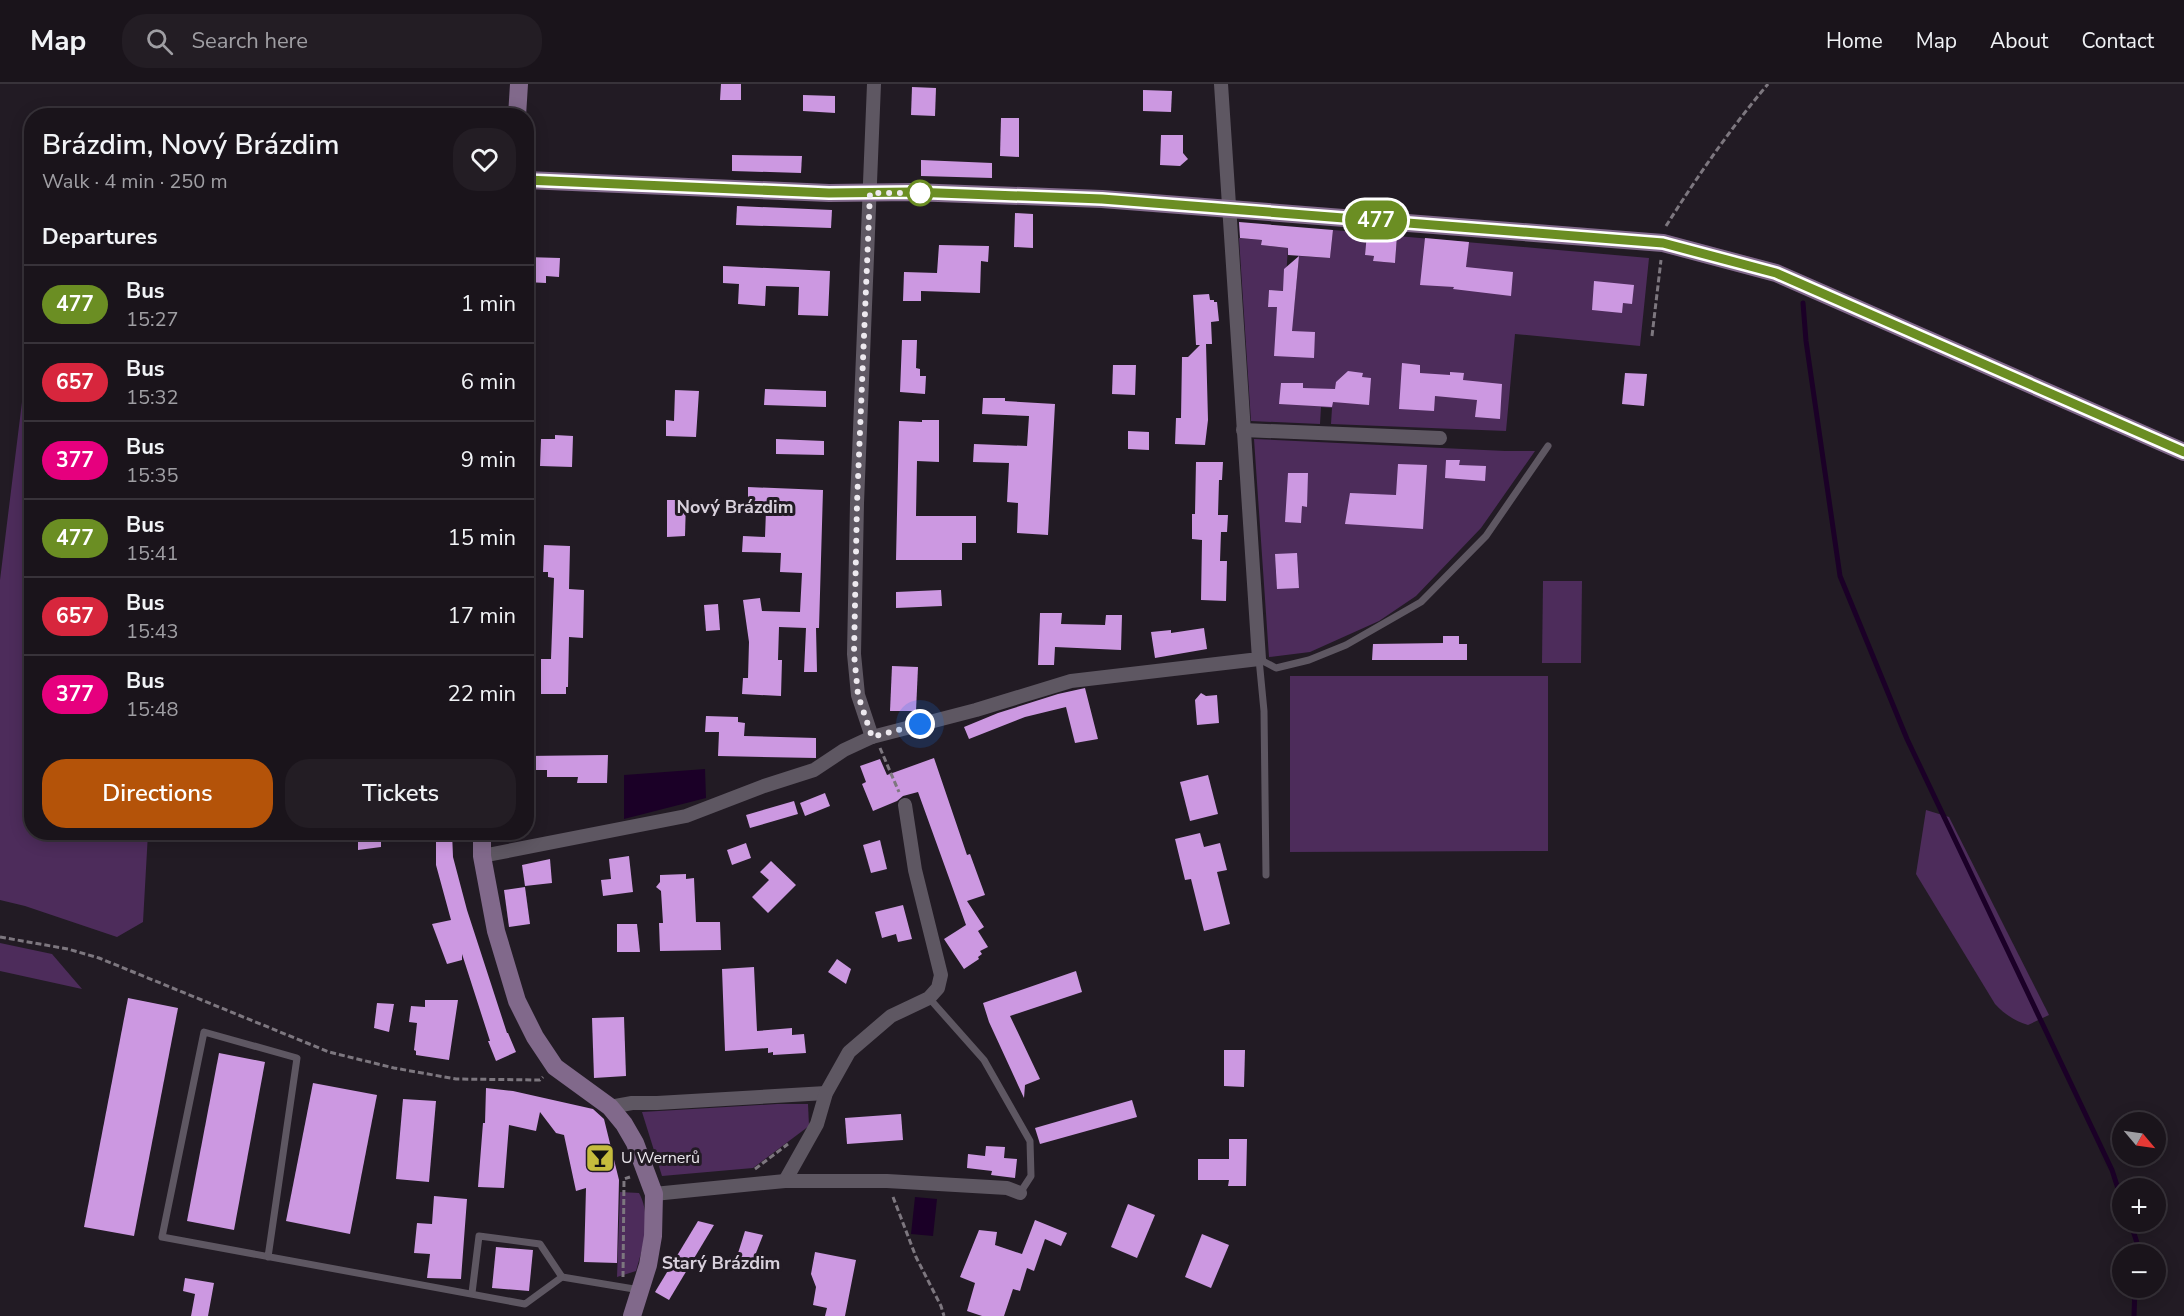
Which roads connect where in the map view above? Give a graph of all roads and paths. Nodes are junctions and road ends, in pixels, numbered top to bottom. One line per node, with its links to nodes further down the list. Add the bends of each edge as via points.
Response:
1 (519, 84): 5 (street)
2 (874, 84): 7 (street)
3 (1221, 84): 8 (street)
4 (1768, 84): 9 (path, via 1699,174 1666,228)
5 (518, 108)
6 (534, 180): 7 (street)
7 (870, 193): 8 (street, via 1102,199); 16 (street, via 854,654 858,695)
8 (1228, 208): 9 (street); 11 (street)
9 (1663, 243): 10 (path); 14 (street, via 1776,273)
10 (1652, 336)
11 (1243, 430): 12 (street); 15 (street)
12 (1440, 438)
13 (1548, 446): 15 (lane, via 1486,536 1421,602 1346,645 1309,660 1276,668)
14 (2184, 452)
15 (1259, 659): 16 (street, via 1071,681); 20 (lane, via 1264,711)
16 (872, 737): 17 (path, via 885,755); 19 (street, via 814,770 686,816)
17 (905, 805): 22 (street, via 915,870 941,975 938,988)
18 (482, 840): 19 (street)
19 (482, 856): 23 (street, via 496,931 517,1001)
20 (1266, 876)
21 (0, 937): 23 (path, via 99,958 329,1052 394,1068 456,1079 501,1081 540,1080)
22 (929, 998): 24 (street, via 891,1016 859,1042); 31 (lane, via 984,1060 1030,1141 1031,1176)
23 (555, 1066): 25 (street)
24 (826, 1093): 25 (street, via 632,1102); 29 (street, via 817,1124)
25 (610, 1107): 32 (street, via 635,1143)
26 (793, 1136): 27 (path, via 787,1145)
27 (749, 1173)
28 (637, 1175): 35 (path, via 624,1179)
29 (785, 1181): 30 (street); 32 (street)
30 (887, 1181): 31 (street, via 1007,1188); 38 (path)
31 (1020, 1193)
32 (654, 1194): 35 (street, via 653,1236)
33 (268, 1257): 33 (lane, via 297,1058 204,1032 162,1236); 36 (lane)
34 (562, 1277): 35 (lane); 36 (lane, via 525,1304); 36 (lane, via 540,1244 479,1236)
35 (632, 1289): 37 (street)
36 (472, 1293)
37 (632, 1316)
38 (944, 1316)

